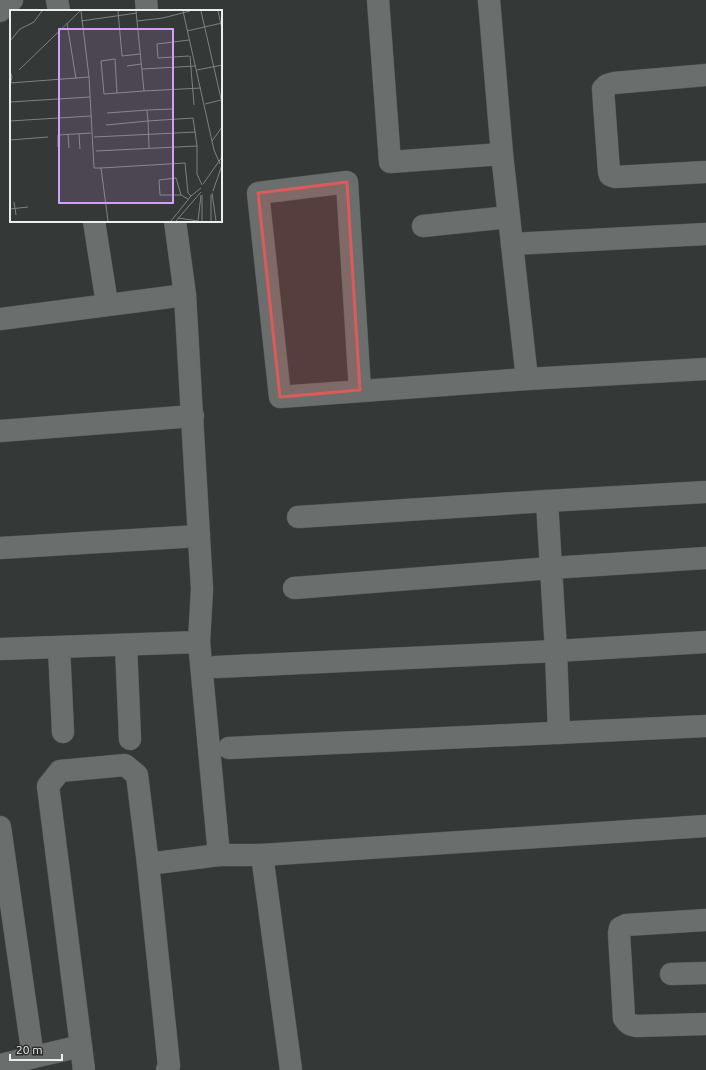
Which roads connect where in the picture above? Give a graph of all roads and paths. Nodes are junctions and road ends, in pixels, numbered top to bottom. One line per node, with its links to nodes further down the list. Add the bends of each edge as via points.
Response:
1 (12, 0): 8 (street)
2 (57, 0): 6 (street)
3 (146, 0): 7 (street)
4 (378, 0): 10 (street, via 390,162)
5 (489, 0): 10 (street)
6 (59, 10)
7 (147, 10)
8 (0, 11)
9 (706, 75): 11 (street, via 614,83 607,84 603,89 610,175 615,177)
10 (502, 154): 12 (street)
11 (706, 172)
12 (509, 217): 15 (street); 17 (street)
13 (94, 222): 19 (street)
14 (175, 222): 18 (street)
15 (423, 226)
16 (706, 234): 17 (street)
17 (512, 244): 22 (street)
18 (185, 295): 19 (street); 24 (street)
19 (107, 304): 20 (street)
20 (0, 319)
21 (706, 369): 22 (street)
22 (527, 379): 23 (street)
23 (360, 390): 23 (street, via 280,397 258,193 347,182)
24 (193, 416): 25 (street); 29 (street)
25 (0, 431)
26 (706, 492): 27 (street)
27 (546, 501): 28 (street); 32 (street)
28 (298, 517)
29 (199, 536): 30 (street); 34 (street, via 202,589)
30 (0, 548)
31 (706, 558): 32 (street)
32 (551, 568): 33 (street); 39 (street)
33 (294, 588)
34 (199, 642): 36 (street); 48 (street)
35 (706, 642): 39 (street)
36 (126, 645): 37 (street); 44 (street)
37 (59, 648): 38 (street); 42 (street)
38 (0, 649)
39 (556, 651): 40 (street); 43 (street)
40 (216, 667)
41 (706, 726): 43 (street)
42 (63, 732)
43 (559, 733): 45 (street)
44 (130, 739)
45 (229, 748)
46 (706, 826): 49 (street)
47 (0, 827): 56 (street)
48 (220, 855): 49 (street); 50 (street)
49 (262, 855): 60 (street)
50 (148, 864): 55 (street, via 137,775 125,765 60,771 48,786); 59 (street)
51 (706, 920): 54 (street, via 626,925 620,928 619,933 624,1018 627,1023 637,1026)
52 (706, 973): 53 (street)
53 (671, 974)
54 (706, 1024)
55 (81, 1046): 56 (street); 58 (street)
56 (33, 1057): 57 (street)
57 (0, 1065)
58 (84, 1070)
59 (167, 1070)
60 (291, 1070)

